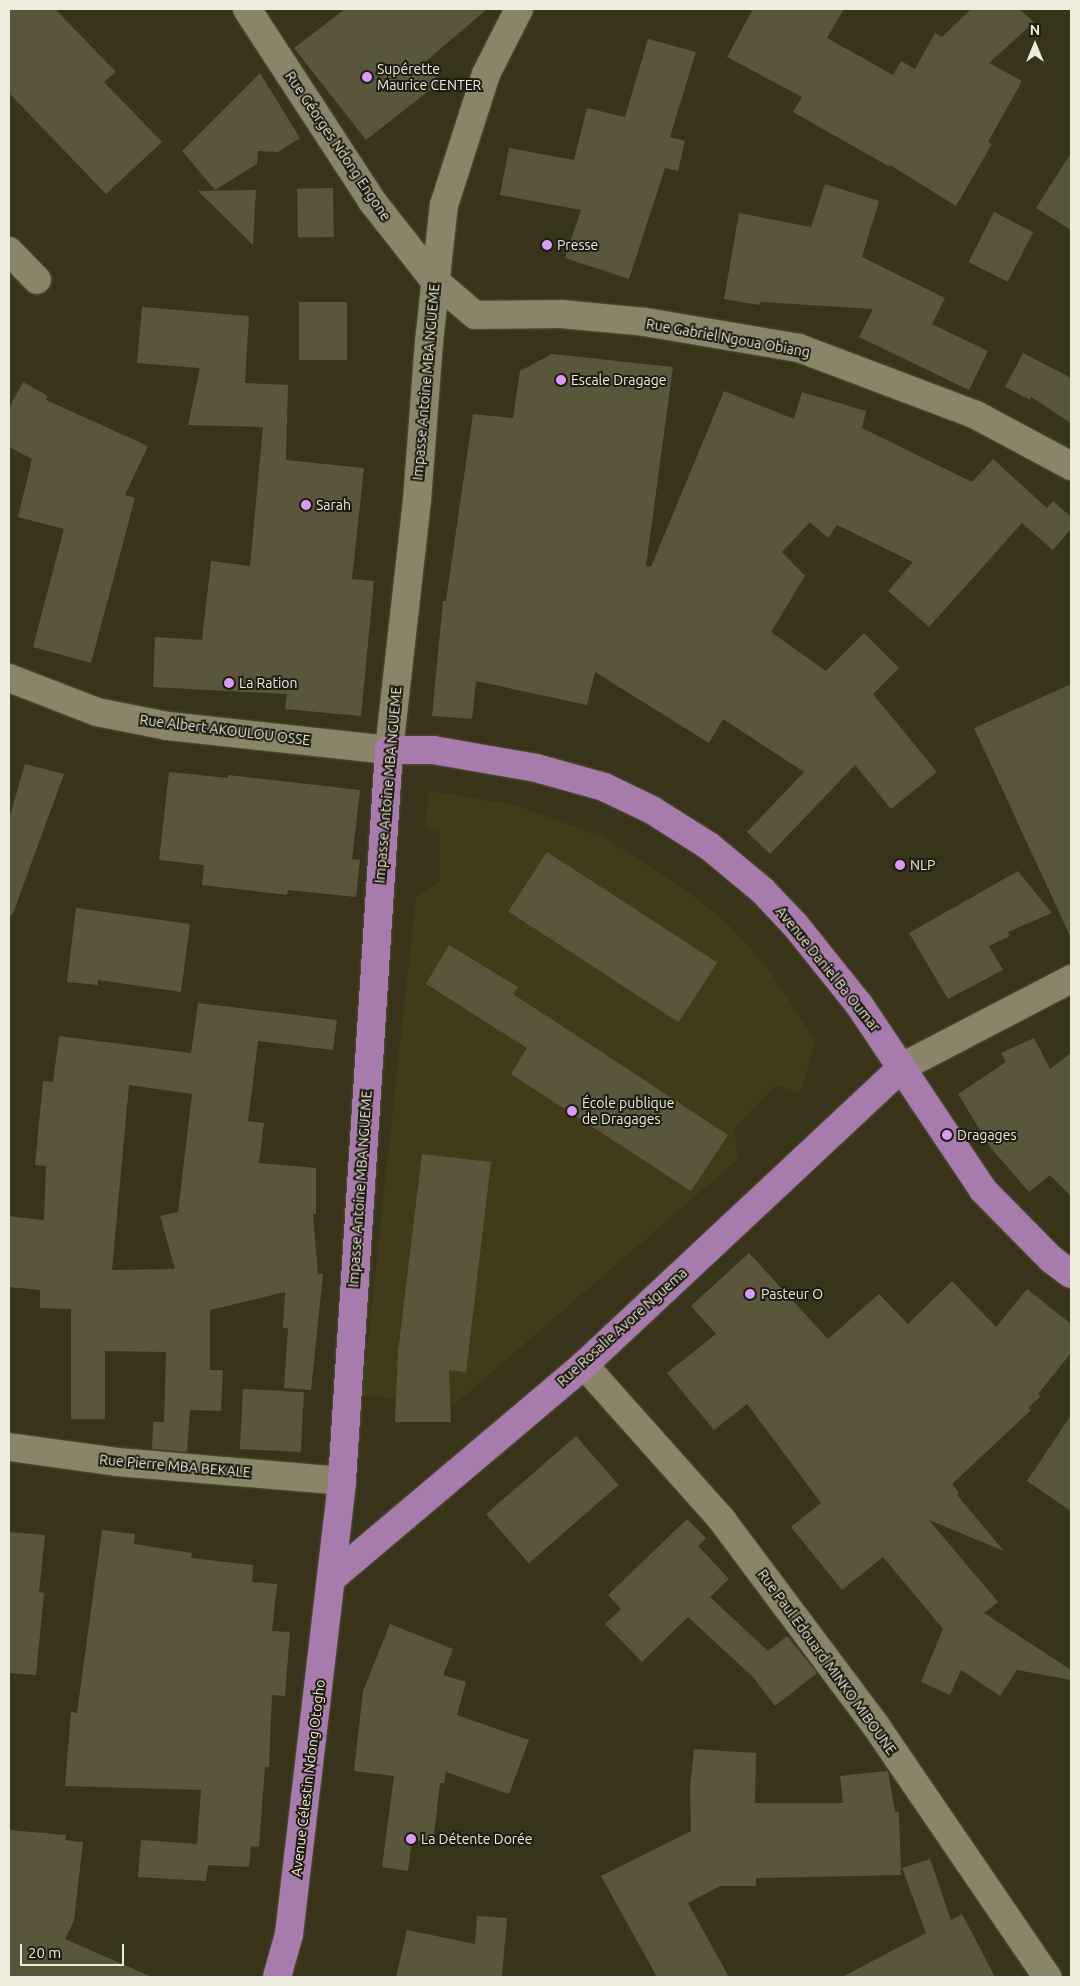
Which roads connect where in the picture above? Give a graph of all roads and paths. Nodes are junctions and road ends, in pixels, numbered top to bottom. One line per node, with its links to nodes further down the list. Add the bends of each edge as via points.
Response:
1 (246, 9): 5 (street, Rue Géorges Ndong Engone, via 372,201)
2 (519, 9): 5 (street, Impasse Antoine MBA NGUEME, via 486,74 470,117 444,205)
3 (9, 251): 4 (street)
4 (37, 280)
5 (434, 280): 6 (street, Rue Gabriel Ngoua Obiang, via 475,315 561,314 645,322 799,348 976,415); 8 (street, Impasse Antoine MBA NGUEME, via 417,501)
6 (1071, 466)
7 (9, 678): 8 (street, Rue Albert AKOULOU OSSE, via 97,712 159,724)
8 (389, 750): 10 (main road, Avenue Daniel Ba Oumar, via 433,750 536,768 604,787 652,810 709,846 763,891 796,926 860,1006); 14 (main road, Impasse Antoine MBA NGUEME)
9 (1071, 979): 10 (street)
10 (902, 1067): 11 (main road, Avenue Daniel Ba Oumar, via 983,1190 1050,1259); 12 (main road, Rue Rosalie Avore Nguema)
11 (1071, 1274)
12 (584, 1365): 15 (main road, Rue Rosalie Avore Nguema); 17 (street, Rue Paul Edouard MINKO MIBOUNE, via 626,1408 728,1527 876,1726)
13 (9, 1447): 14 (street, Rue Pierre MBA BEKALE, via 117,1462)
14 (342, 1481): 15 (main road, Impasse Antoine MBA NGUEME)
15 (332, 1578): 16 (main road, Avenue Célestin Ndong Otogho, via 289,1934)
16 (276, 1977)
17 (1047, 1977)

